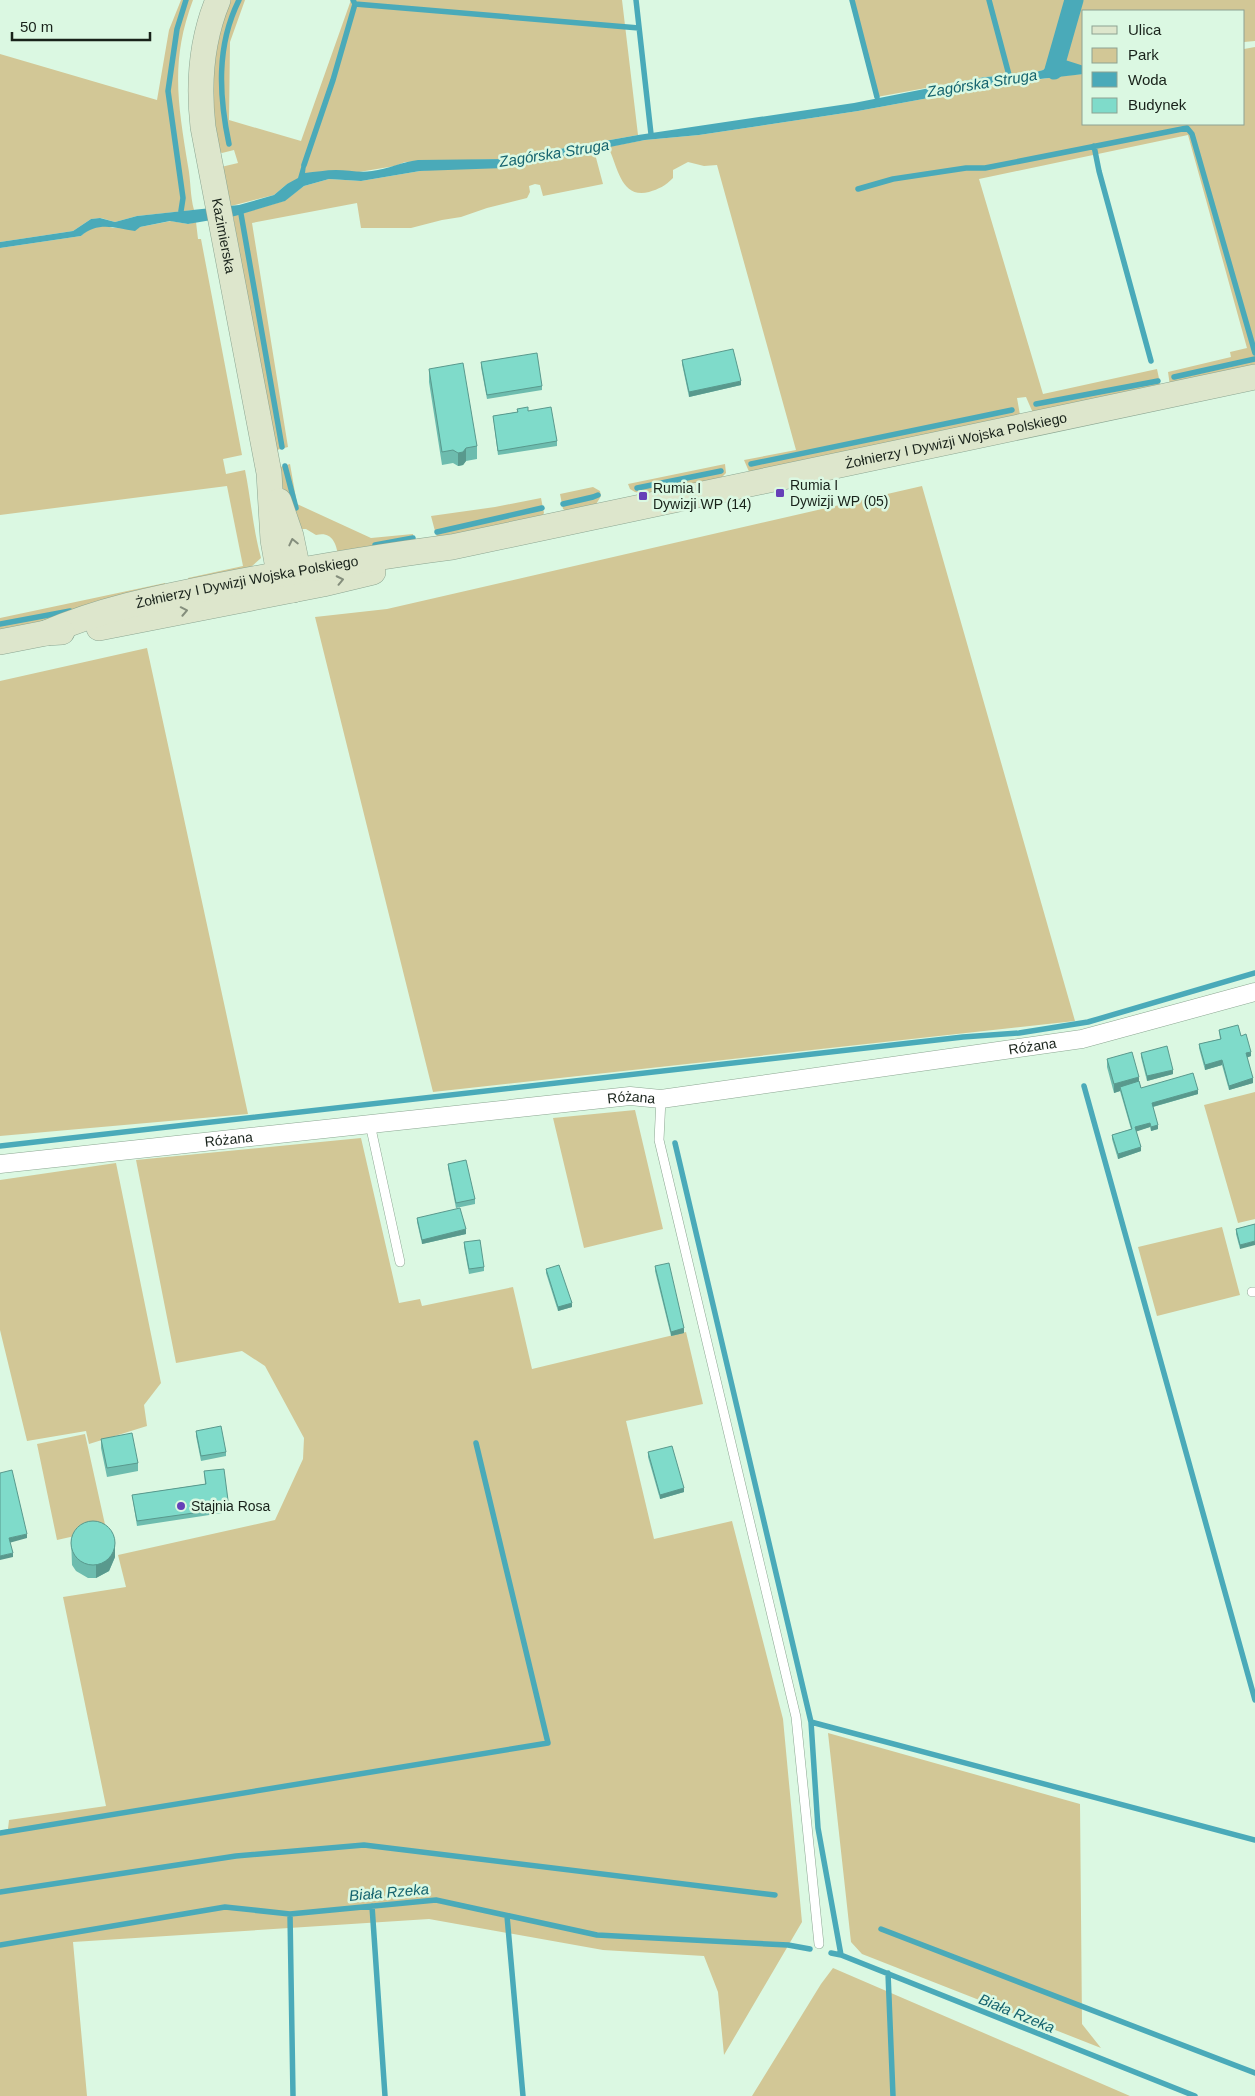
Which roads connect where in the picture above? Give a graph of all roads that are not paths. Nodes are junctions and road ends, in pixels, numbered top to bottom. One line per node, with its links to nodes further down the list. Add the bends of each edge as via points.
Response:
1 (218, 0): 3 (street, Kazimierska, via 202,53 203,126 269,473 273,540)
2 (1255, 377): 3 (street, Żołnierzy I Dywizji Wojska Polskiego, via 452,547 367,574)
3 (290, 578): 4 (street, Żołnierzy I Dywizji Wojska Polskiego, via 82,631 46,633)
4 (0, 642)
5 (1255, 992): 6 (street, Różana, via 1082,1039)
6 (662, 1099): 7 (street, Różana, via 630,1096); 10 (lane, via 658,1140 796,1716)
7 (370, 1124): 8 (street, Różana); 9 (lane)
8 (0, 1164)
9 (400, 1262)
10 (819, 1944)

